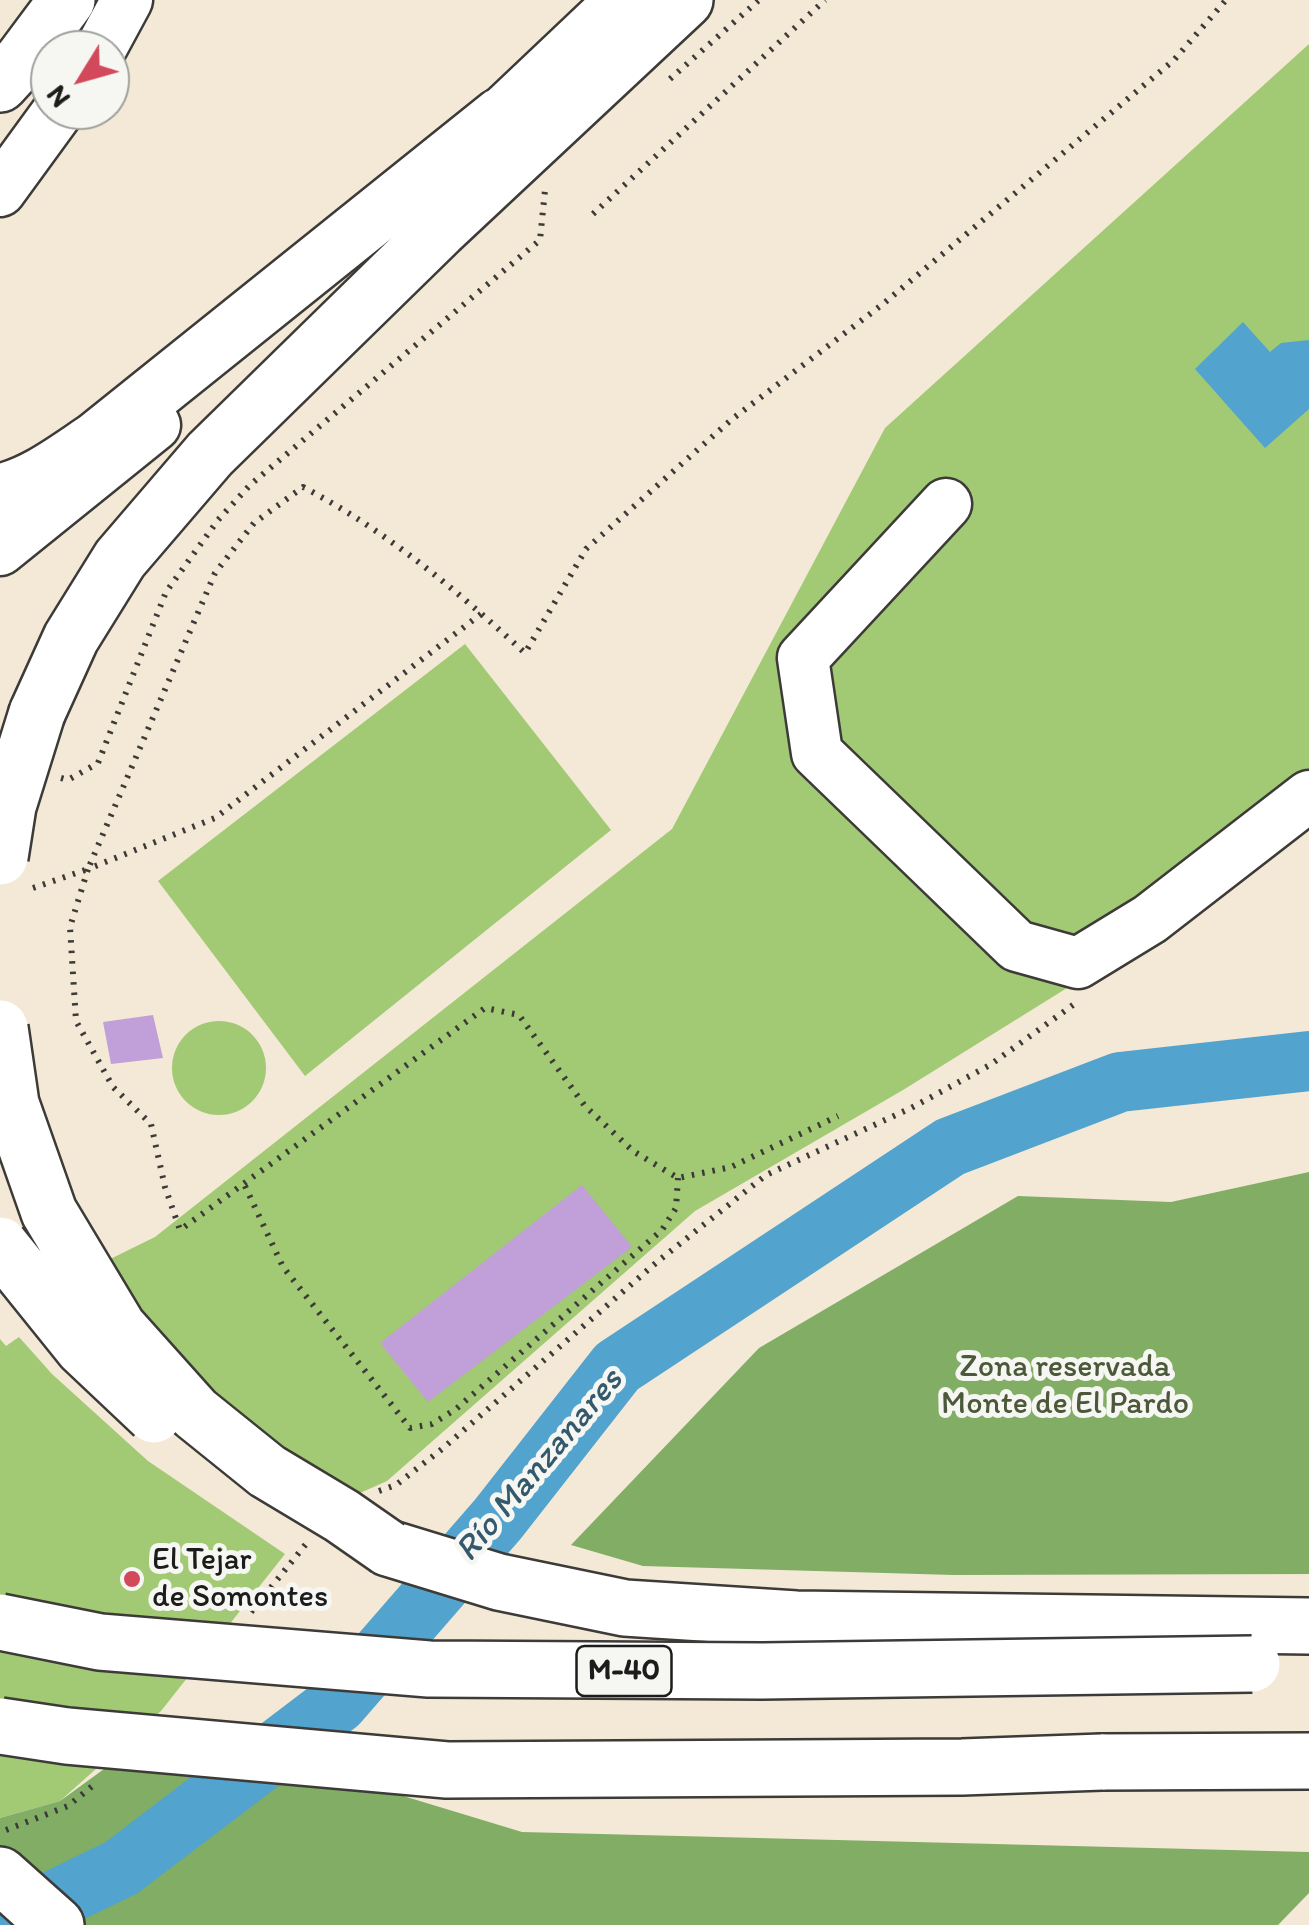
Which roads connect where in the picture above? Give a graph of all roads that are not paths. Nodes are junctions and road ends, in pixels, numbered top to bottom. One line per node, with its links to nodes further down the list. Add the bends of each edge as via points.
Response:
1 (67, 0): 6 (main road)
2 (127, 0): 5 (street)
3 (620, 0): 7 (street)
4 (684, 0): 14 (main road, bridge, via 210,454 120,559 70,638 37,712 8,806)
5 (111, 30)
6 (0, 84)
7 (500, 116): 10 (main road, via 96,440); 12 (street, via 190,395)
8 (44, 130): 9 (street)
9 (0, 191)
10 (0, 492)
11 (946, 504): 13 (street, via 804,658 817,754 1018,946 1078,962 1150,919)
12 (0, 550)
13 (1309, 796)
14 (9, 875)
15 (0, 1028): 17 (main road, bridge, via 11,1104 48,1212 118,1326 196,1413 267,1471)
16 (0, 1246): 17 (main road, bridge, via 83,1348 178,1437 330,1533)
17 (388, 1548): 20 (main road, via 499,1582 626,1608)
18 (0, 1622): 20 (main road, M-40, bridge, via 100,1642 429,1669 762,1672)
19 (1309, 1626): 20 (main road)
20 (1246, 1644): 21 (main road, M-40)
21 (1309, 1663)
22 (0, 1726): 23 (main road, bridge, via 447,1770)
23 (1309, 1760)
24 (0, 1875): 25 (main road)
25 (56, 1925)

